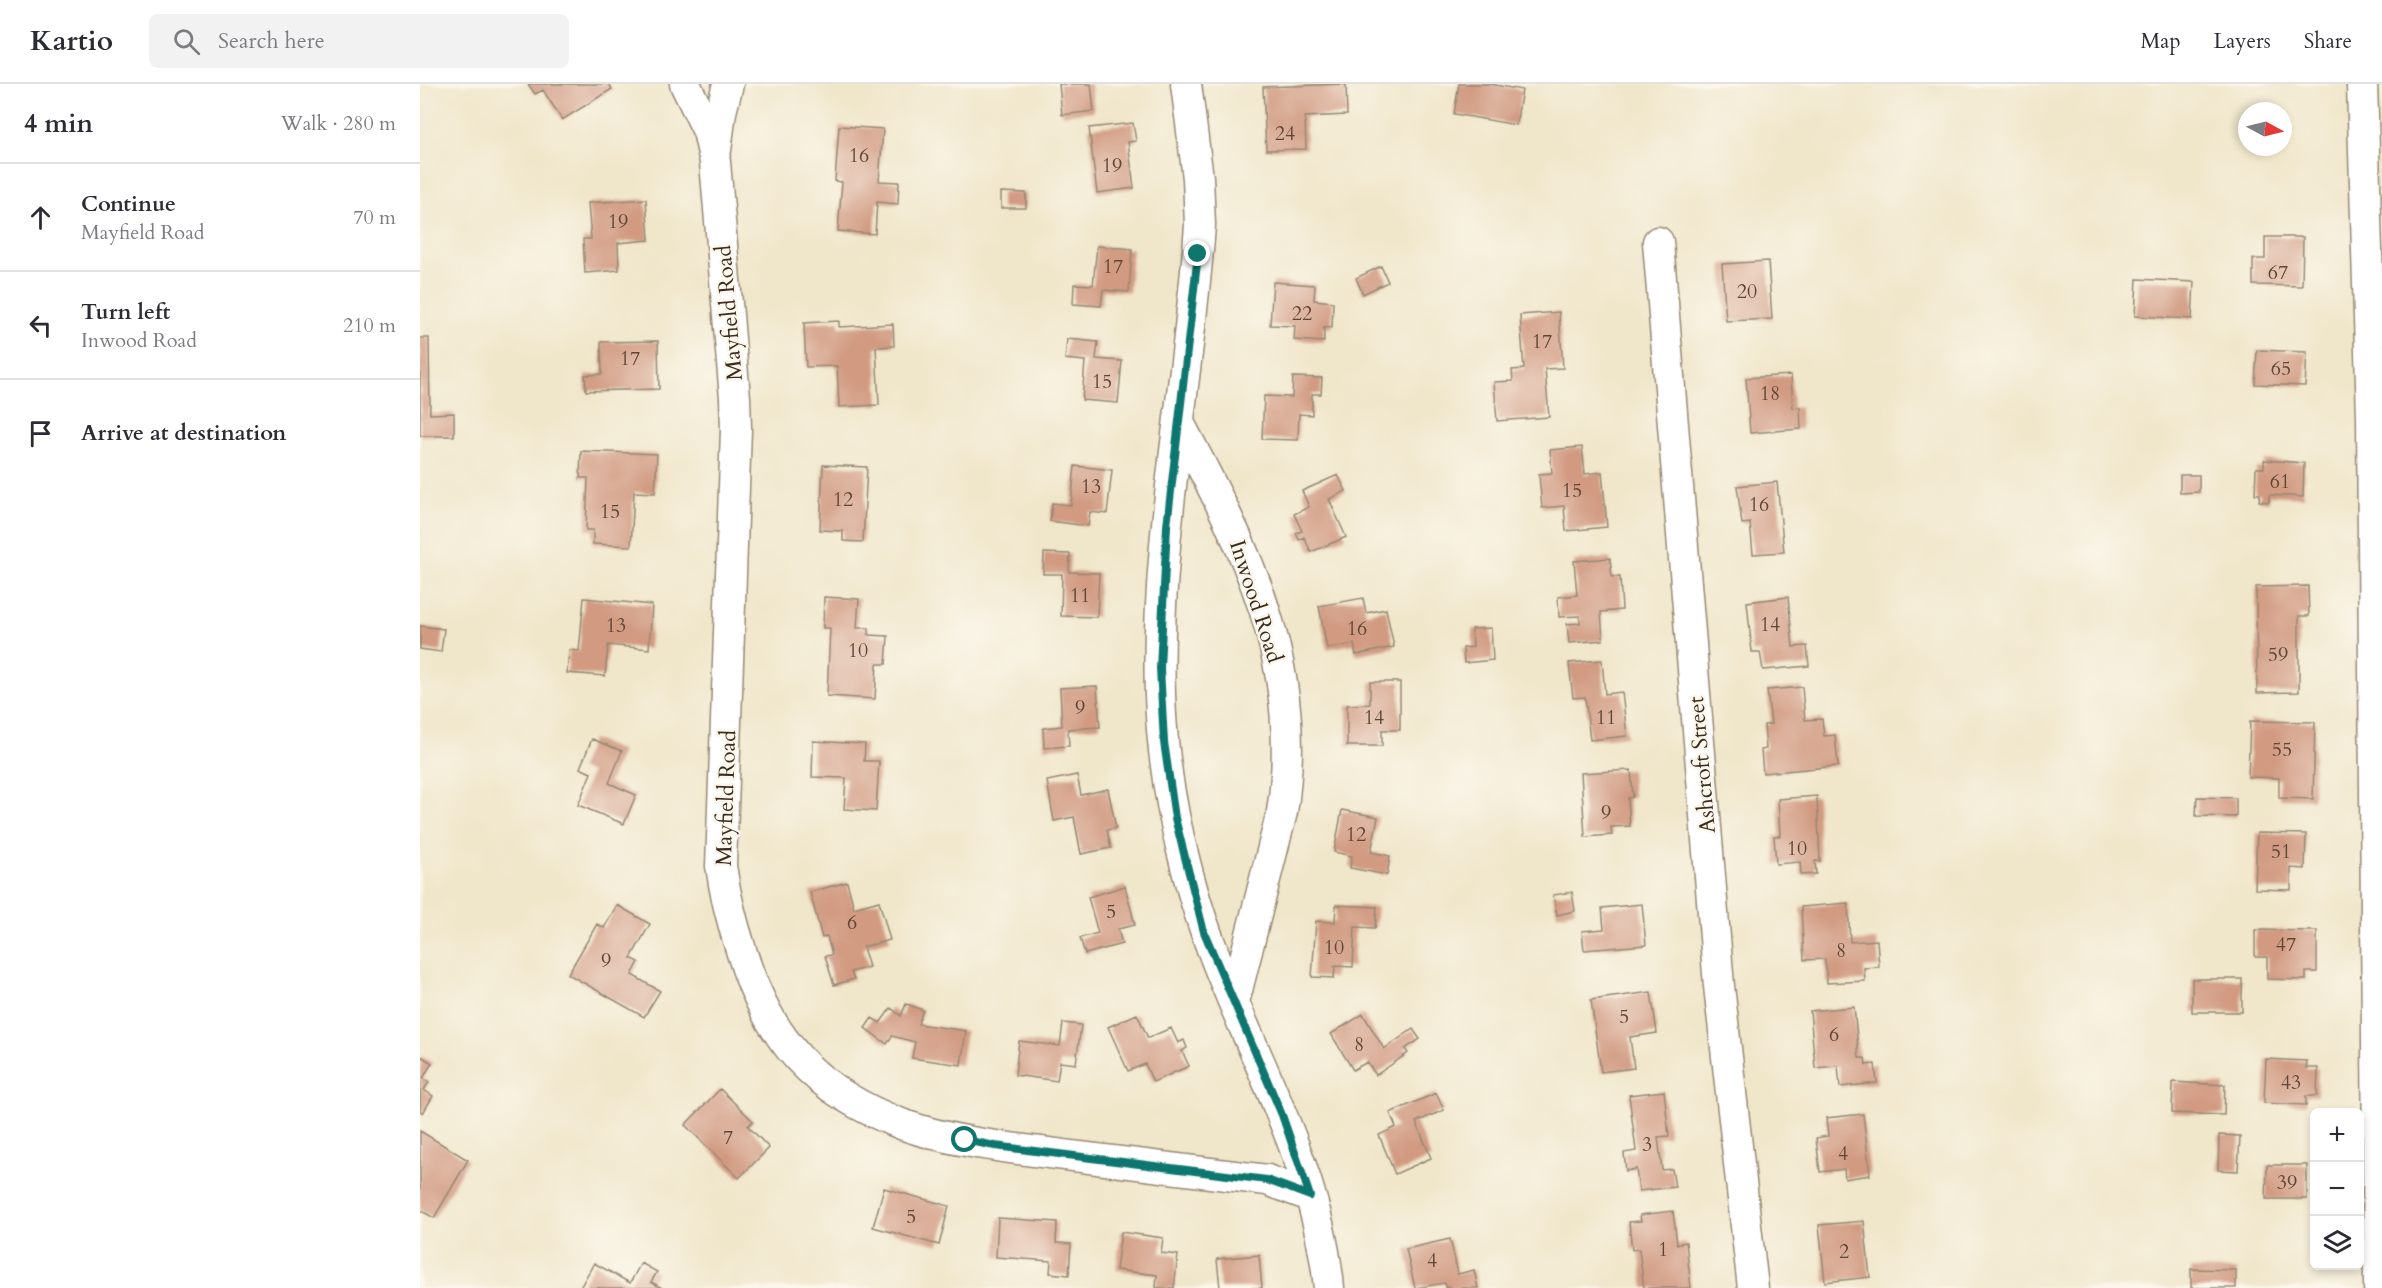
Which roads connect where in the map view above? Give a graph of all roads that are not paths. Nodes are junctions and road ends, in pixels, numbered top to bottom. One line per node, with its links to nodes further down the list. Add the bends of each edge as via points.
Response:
1 (685, 84): 5 (street, via 708,131)
2 (728, 84): 5 (street)
3 (1186, 84): 7 (street, via 1200,225)
4 (2362, 84): 12 (street, via 2372,417)
5 (715, 162): 9 (street, Mayfield Road, via 736,429 721,866 738,940 754,991 766,1014 797,1057 827,1086 852,1102 906,1125 995,1146 1267,1180)
6 (1658, 242): 11 (street, Ashcroft Street, via 1719,986)
7 (1179, 423): 8 (street, via 1162,603 1164,742 1188,874 1204,932); 8 (street, Inwood Road, via 1243,550 1269,624 1285,700 1287,779 1282,812)
8 (1234, 1002): 9 (street, via 1282,1115)
9 (1310, 1196): 10 (street)
10 (1329, 1288)
11 (1753, 1288)
12 (2379, 1288)

